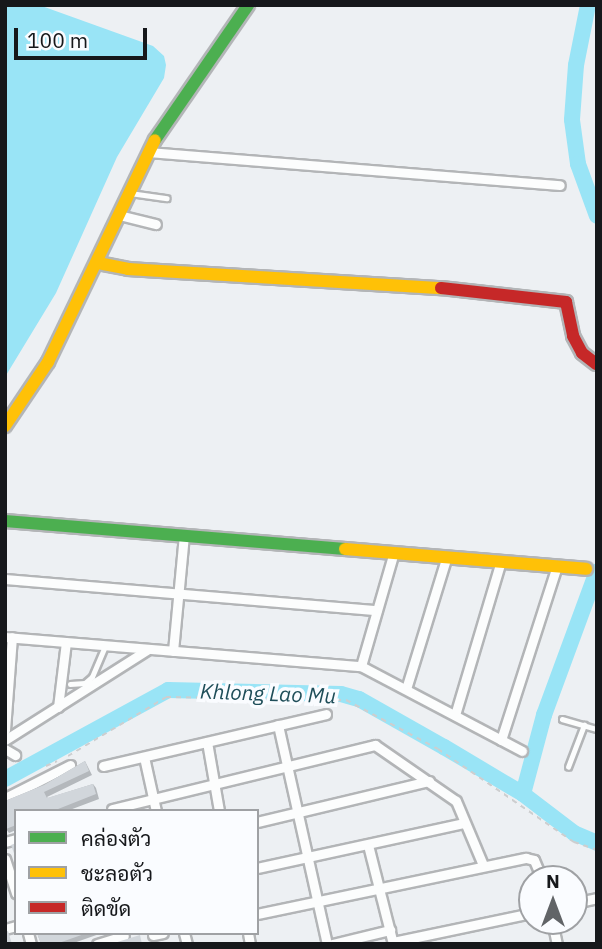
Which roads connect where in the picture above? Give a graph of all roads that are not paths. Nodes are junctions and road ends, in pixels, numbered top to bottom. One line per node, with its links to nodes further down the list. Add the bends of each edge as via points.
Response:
1 (248, 5): 2 (street)
2 (148, 152): 3 (street); 4 (street)
3 (560, 185)
4 (130, 193): 5 (lane); 6 (street)
5 (167, 198)
6 (119, 215): 7 (street); 8 (street)
7 (156, 223)
8 (98, 263): 9 (street, via 128,269 465,290 566,302 573,336 582,353); 10 (street, via 48,362)
9 (596, 364)
10 (5, 426)
11 (5, 521): 12 (street)
12 (184, 536): 13 (street); 19 (street)
13 (394, 552): 14 (street); 20 (street)
14 (447, 556): 15 (street); 28 (street)
15 (501, 561): 16 (street); 31 (street)
16 (557, 566): 17 (street); 38 (street)
17 (586, 569)
18 (5, 579): 19 (street)
19 (179, 593): 20 (street); 25 (street)
20 (377, 610): 26 (street)
21 (8, 637): 22 (street); 36 (street)
22 (66, 642): 23 (street); 29 (street)
23 (105, 646): 24 (street); 27 (lane, via 92,677 85,683)
24 (147, 650): 25 (street); 29 (street)
25 (173, 651): 26 (street)
26 (361, 666): 28 (street)
27 (70, 684)
28 (406, 689): 31 (street)
29 (58, 707): 37 (street)
30 (326, 714): 33 (street)
31 (456, 715): 38 (street)
32 (562, 719): 34 (lane)
33 (278, 725): 39 (street); 46 (street)
34 (584, 725): 35 (lane); 47 (lane)
35 (597, 729)
36 (5, 730)
37 (5, 740)
38 (501, 740): 41 (street)
39 (208, 742): 43 (street); 49 (street)
40 (5, 749): 42 (street)
41 (522, 751)
42 (15, 755)
43 (144, 757): 45 (street); 51 (street)
44 (70, 765): 50 (street)
45 (103, 766)
46 (288, 767): 48 (street, via 375,745); 49 (street); 55 (street)
47 (568, 767)
48 (429, 781): 55 (street); 57 (street, via 456,801)
49 (215, 786): 51 (street); 54 (street)
50 (5, 798)
51 (153, 800): 52 (street); 53 (street)
52 (111, 809)
53 (155, 809)
54 (219, 809)
55 (298, 813): 56 (street); 59 (street)
56 (259, 822)
57 (463, 823): 58 (street); 61 (street)
58 (368, 845): 59 (street); 65 (street)
59 (307, 858): 63 (street); 66 (street)
60 (5, 859): 64 (street)
61 (483, 865): 62 (street, via 534,860); 65 (street)
62 (536, 865)
63 (259, 868)
64 (11, 883)
65 (380, 886): 66 (street); 69 (street)
66 (317, 900): 67 (street); 73 (street)
67 (259, 914)
68 (518, 916): 71 (street)
69 (390, 930): 71 (street); 73 (street)
70 (124, 936): 72 (street)
71 (393, 943)
72 (97, 944)
73 (330, 944)

